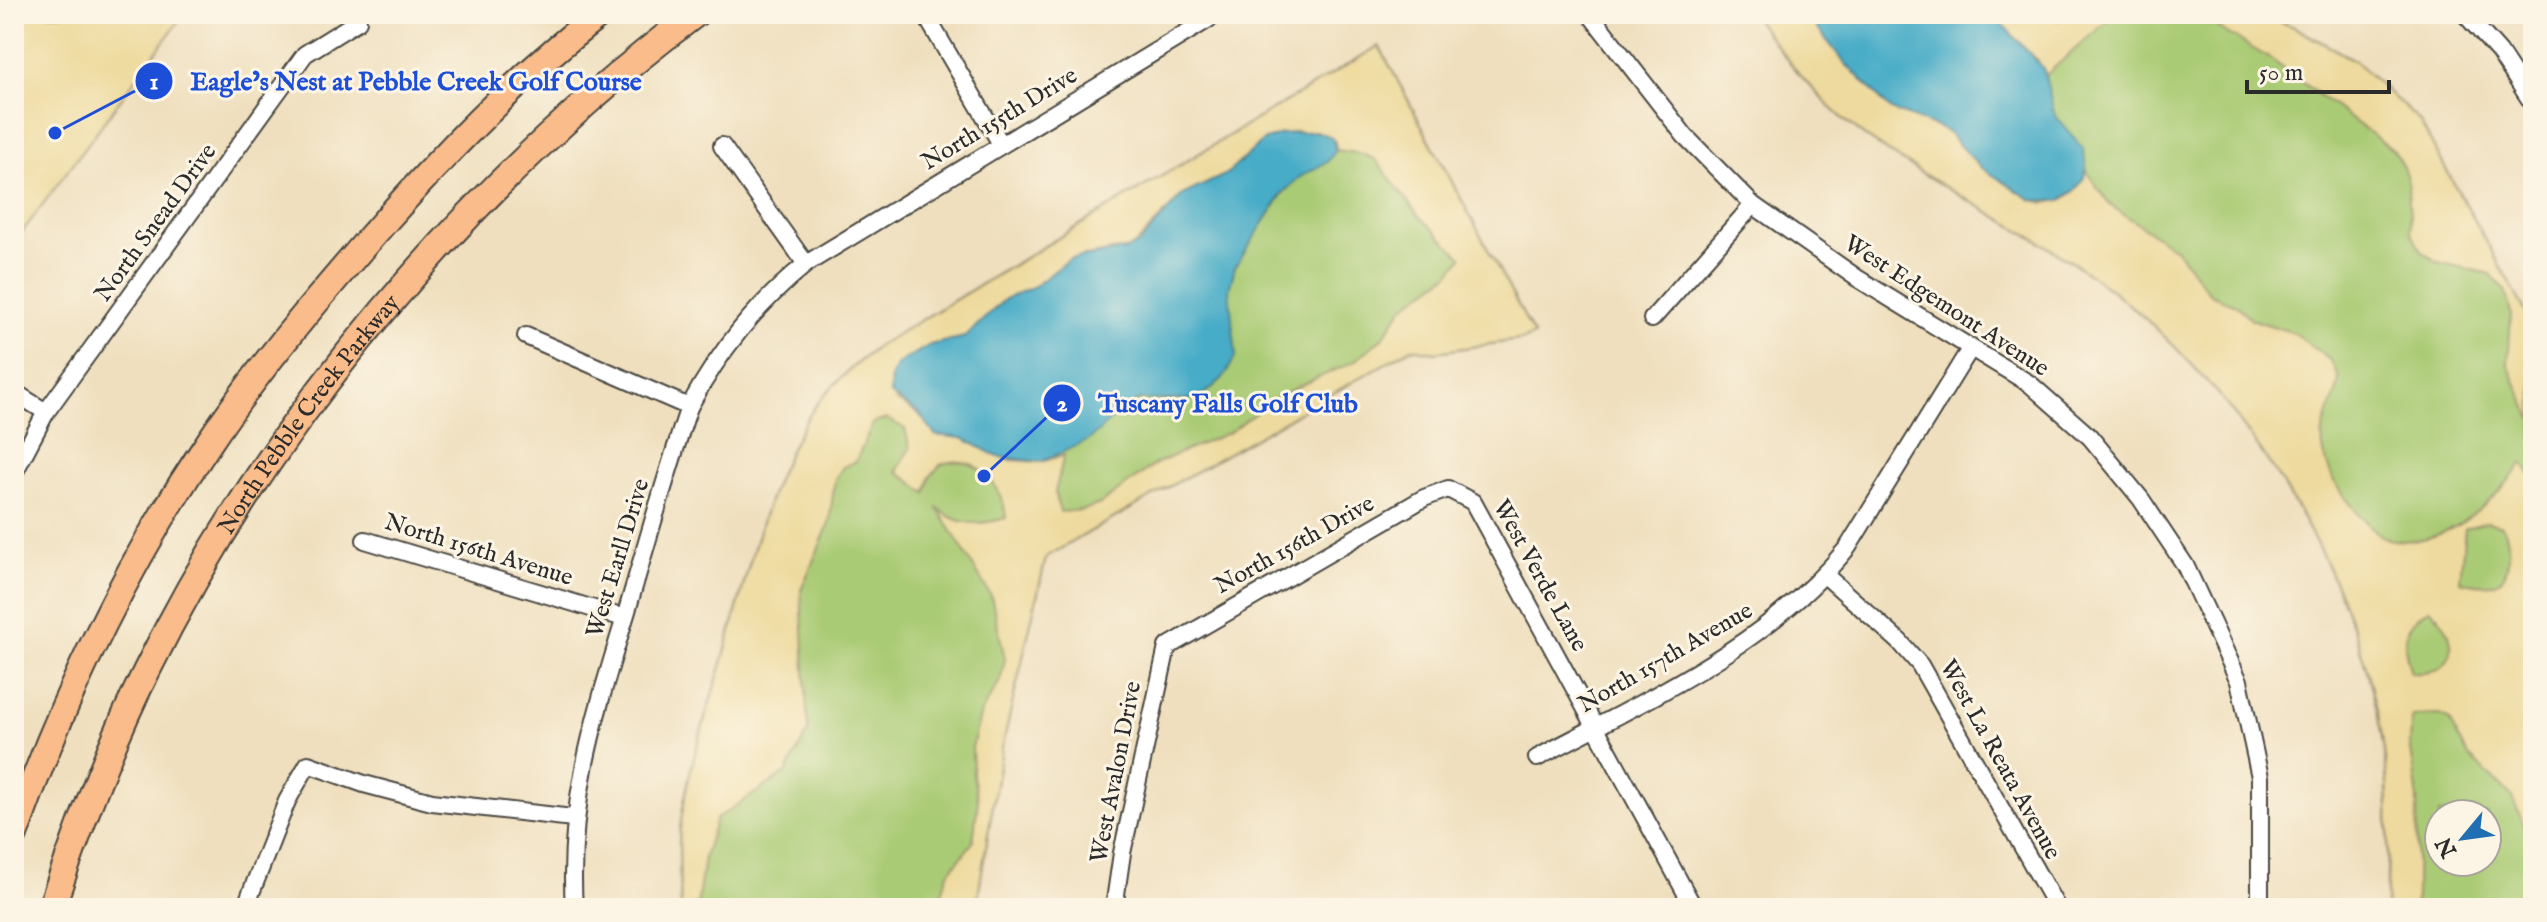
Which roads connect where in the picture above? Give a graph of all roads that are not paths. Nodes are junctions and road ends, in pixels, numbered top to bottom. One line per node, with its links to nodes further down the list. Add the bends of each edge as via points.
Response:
1 (600, 14): 28 (main road, via 439,160 289,332 209,442 75,679)
2 (695, 14): 29 (main road, North Pebble Creek Parkway, via 521,164 369,324 274,450 146,673)
3 (925, 14): 9 (street)
4 (1590, 14): 11 (street, West Edgemont Avenue, via 1685,136)
5 (2465, 14): 8 (street, via 2499,52)
6 (1211, 16): 9 (street, North 155th Drive)
7 (358, 21): 18 (street, North Snead Drive, via 305,54)
8 (2533, 104)
9 (1001, 144): 12 (street, North 155th Drive)
10 (722, 146): 12 (street)
11 (1753, 205): 13 (street); 15 (street, West Edgemont Avenue)
12 (806, 264): 17 (street, West Earll Drive, via 736,331)
13 (1652, 319)
14 (526, 336): 17 (street)
15 (1970, 349): 22 (street, North 157th Avenue, via 1848,547); 35 (street, West Edgemont Avenue, via 2030,384 2090,437 2141,499 2185,565 2239,681 2257,763 2263,834)
16 (14, 392): 18 (street)
17 (689, 407): 23 (street, West Earll Drive)
18 (46, 412): 19 (street, North Snead Drive)
19 (14, 473)
20 (1448, 489): 24 (street, North 156th Drive); 25 (street, West Verde Lane, via 1473,502)
21 (365, 540): 23 (street, North 156th Avenue)
22 (1825, 575): 25 (street, North 157th Avenue, via 1774,621 1726,654); 34 (street, West La Reata Avenue, via 1920,665)
23 (624, 618): 27 (street, West Earll Drive)
24 (1167, 647): 32 (street, West Avalon Drive)
25 (1597, 726): 26 (street, North 157th Avenue); 33 (street, West Verde Lane)
26 (1537, 758)
27 (573, 818): 30 (street, via 432,802 308,764 287,801); 31 (street, West Earll Drive)
28 (14, 835)
29 (51, 908)
30 (245, 908)
31 (574, 908)
32 (1114, 908)
33 (1694, 908)
34 (2057, 908)
35 (2260, 908)

